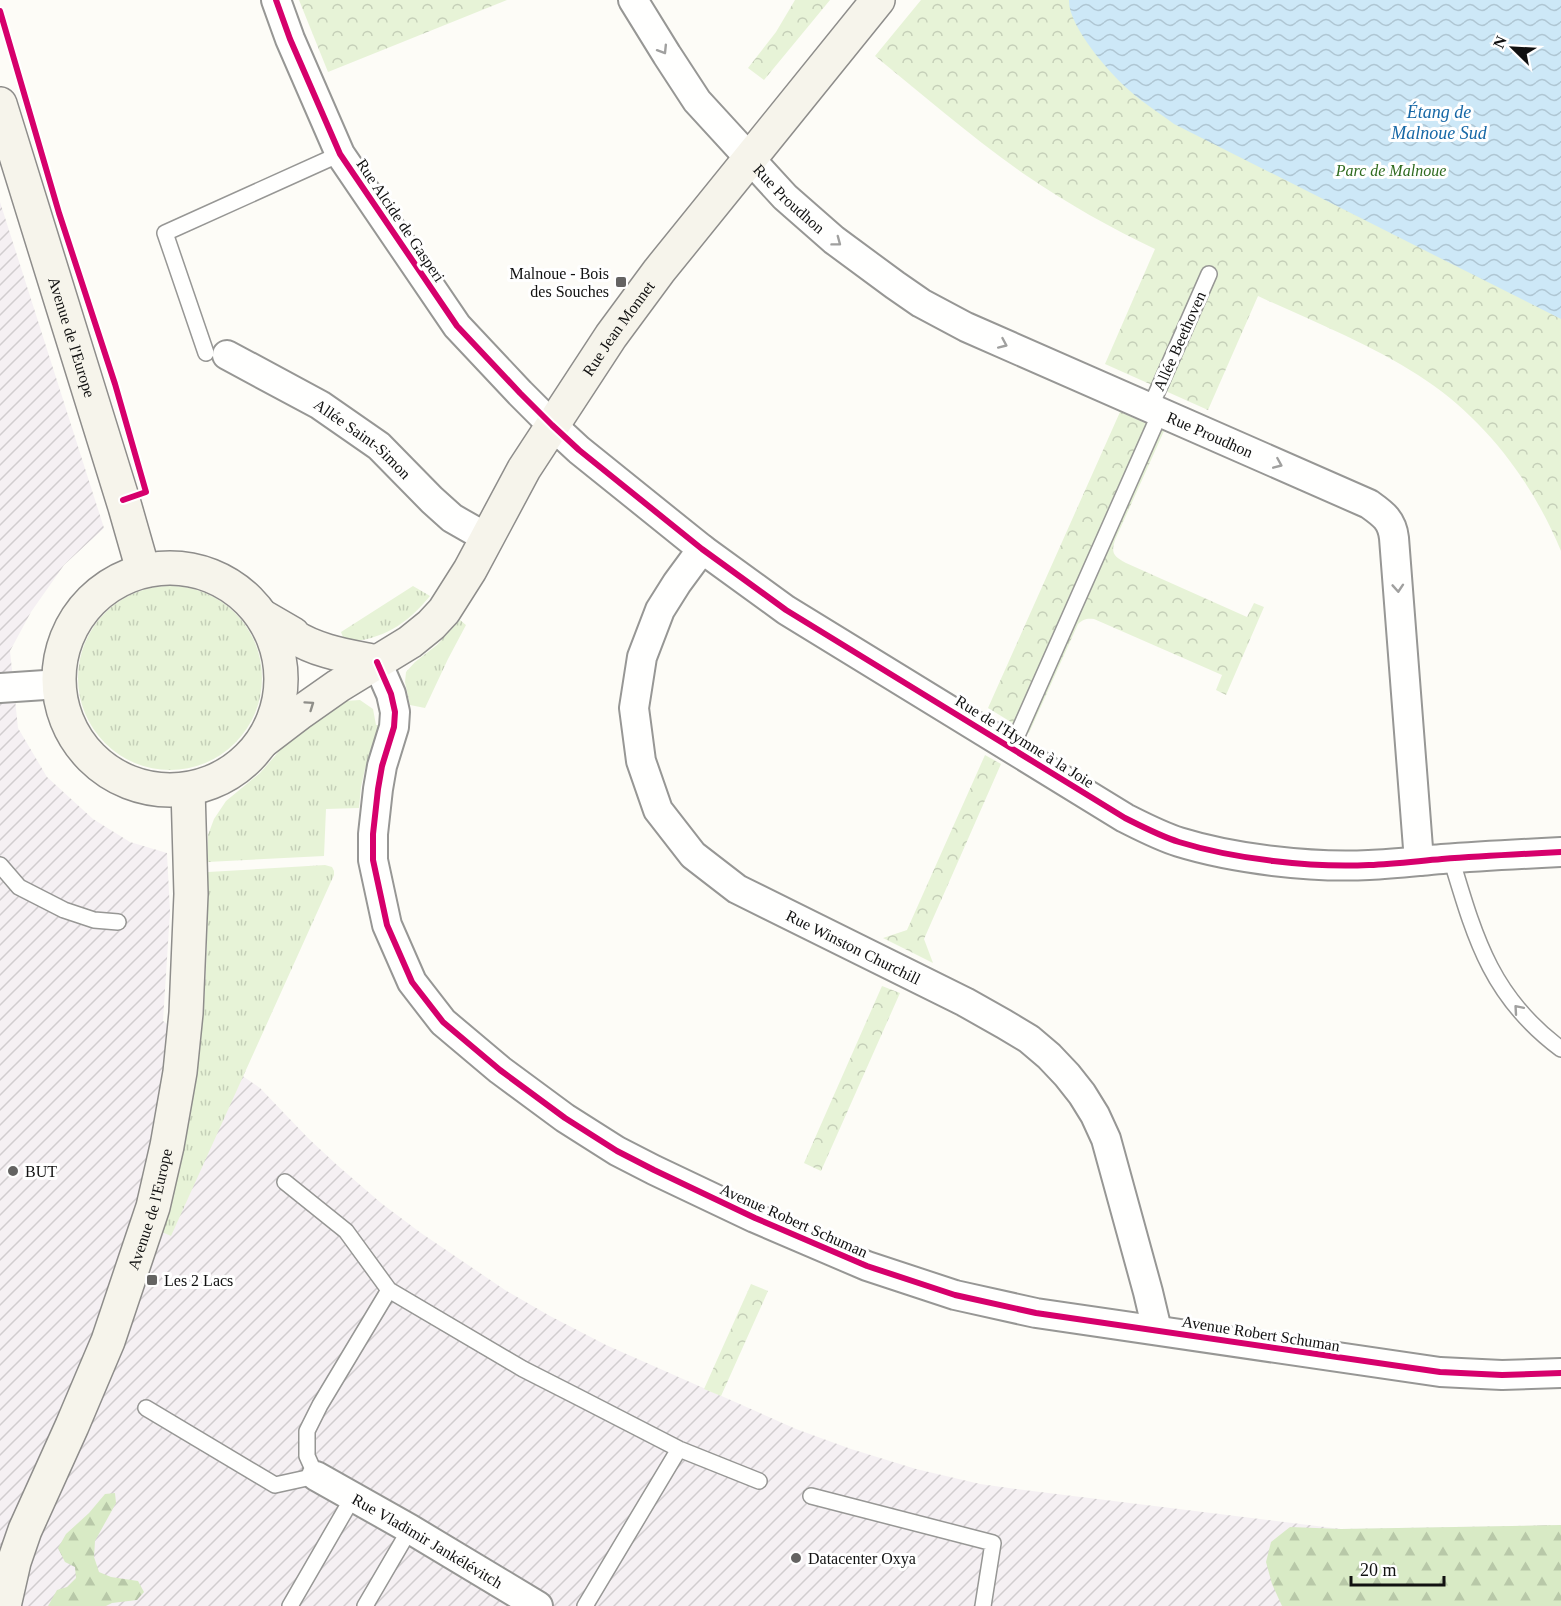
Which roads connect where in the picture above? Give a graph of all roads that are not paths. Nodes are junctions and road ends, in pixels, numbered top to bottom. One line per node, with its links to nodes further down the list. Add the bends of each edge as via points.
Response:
1 (276, 0): 5 (street, Rue Alcide de Gasperi)
2 (633, 0): 6 (street, one-way to 6, via 697,101)
3 (878, 0): 6 (main road, Rue Jean Monnet)
4 (0, 104): 13 (main road, Avenue de l'Europe)
5 (340, 154): 8 (lane, via 165,233); 10 (street, Rue Alcide de Gasperi, via 457,326)
6 (749, 159): 9 (street, Rue Proudhon, one-way to 9, via 834,240 921,303); 10 (main road, Rue Jean Monnet, via 659,271)
7 (1209, 274): 9 (lane, Allée Beethoven)
8 (216, 354): 11 (street, Allée Saint-Simon, via 320,405 380,447 452,518)
9 (1155, 411): 19 (lane, Allée Beethoven); 23 (street, Rue Proudhon, one-way to 23, via 1369,504 1392,525)
10 (552, 425): 11 (main road, Rue Jean Monnet); 12 (street, Rue de l'Hymne à la Joie)
11 (487, 538): 15 (main road, Rue Jean Monnet, via 444,611 410,642)
12 (702, 549): 19 (street, Rue de l'Hymne à la Joie, via 786,610); 29 (street, Rue Winston Churchill, via 660,610 642,657 634,708 641,762 658,810 693,855 737,889 965,1002 1029,1039 1067,1075 1095,1115 1106,1139)
13 (144, 570): 14 (main road, via 177,567 211,574 240,591); 16 (main road, via 106,587 76,617 60,656)
14 (262, 616): 15 (main road, via 320,650); 18 (main road, via 277,646 281,678 277,711)
15 (377, 662): 18 (main road, Rue Jean Monnet, one-way to 15, via 331,690); 29 (street, Avenue Robert Schuman, via 395,712 378,789 373,860 387,925 412,982 443,1022 565,1118 617,1150 814,1244 965,1298 1036,1313)
16 (60, 684): 17 (street); 20 (main road, via 71,731 92,759 120,779 153,790)
17 (0, 688)
18 (263, 741): 20 (main road, via 243,764 217,780)
19 (1011, 749): 23 (street, Rue de l'Hymne à la Joie, via 1125,818 1179,842 1290,862 1368,865)
20 (188, 789): 38 (main road, Avenue de l'Europe, via 191,894 186,1013 167,1146 146,1229 108,1341 26,1530)
21 (1561, 852): 22 (street, Rue de l'Hymne à la Joie)
22 (1451, 858): 23 (street, Rue de l'Hymne à la Joie); 26 (lane, one-way to 22, via 1527,1019 1493,973 1475,936)
23 (1419, 861)
24 (0, 865): 25 (lane, via 20,887 64,910 94,920)
25 (118, 922)
26 (1561, 1049)
27 (285, 1182): 28 (lane, via 346,1232)
28 (389, 1290): 32 (lane, via 523,1369); 33 (lane, via 307,1431 307,1456)
29 (1157, 1330): 30 (street, Avenue Robert Schuman, via 1440,1372)
30 (1561, 1373)
31 (146, 1408): 33 (lane, via 275,1485)
32 (679, 1449): 34 (lane); 42 (lane)
33 (316, 1476): 36 (street, Rue Vladimir Jankélévitch)
34 (759, 1481)
35 (810, 1496): 43 (lane, via 993,1543)
36 (353, 1497): 37 (street, Rue Vladimir Jankélévitch); 39 (lane)
37 (410, 1529): 40 (lane); 41 (street, Rue Vladimir Jankélévitch)
38 (4, 1606)
39 (290, 1606)
40 (365, 1606)
41 (538, 1606)
42 (585, 1606)
43 (983, 1606)

